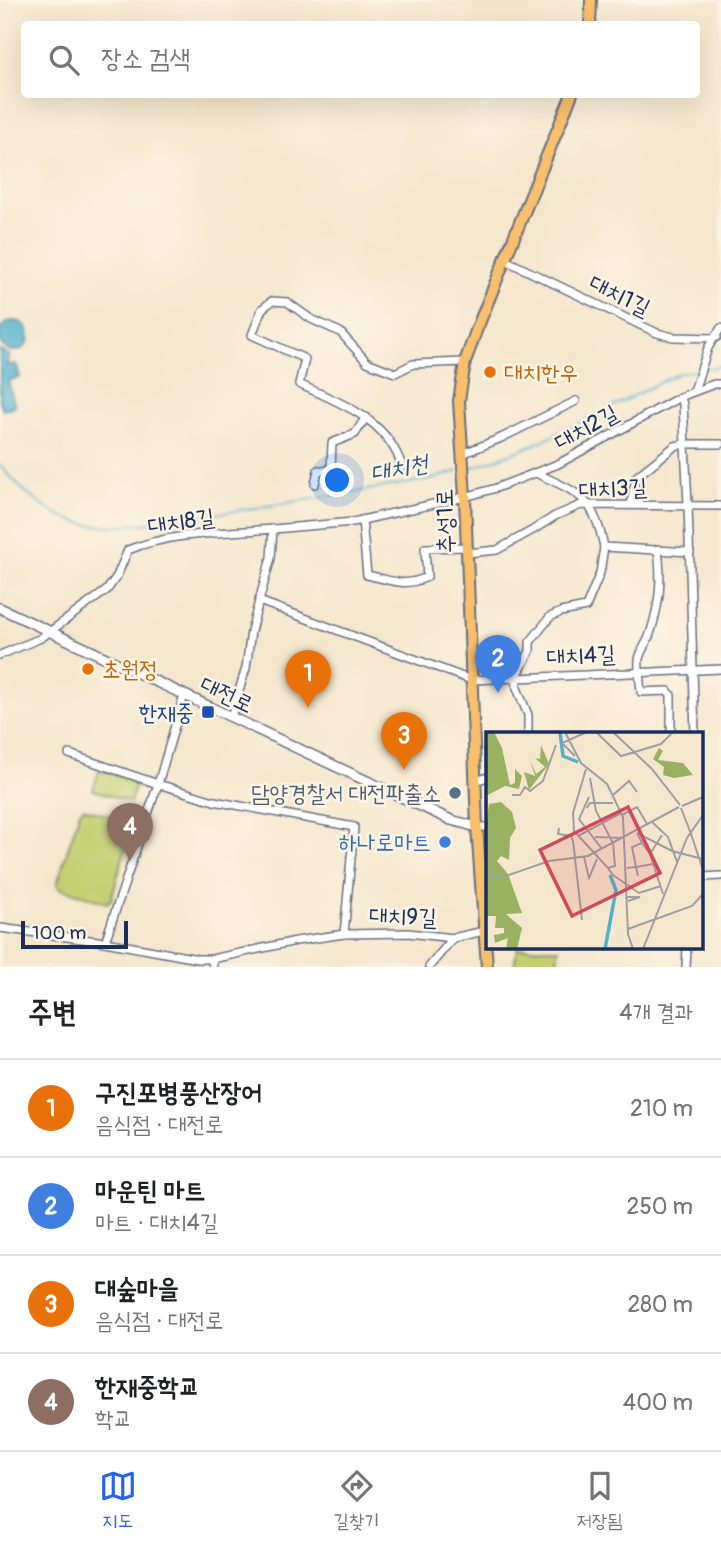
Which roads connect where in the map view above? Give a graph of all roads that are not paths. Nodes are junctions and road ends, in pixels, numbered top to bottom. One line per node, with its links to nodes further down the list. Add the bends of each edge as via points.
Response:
1 (591, 0): 2 (main road)
2 (590, 21)
3 (570, 98): 4 (main road, 추성1로)
4 (505, 260): 6 (street, 대치1길, via 657,333); 7 (main road, 추성1로)
5 (721, 328): 6 (street)
6 (718, 337): 9 (street, via 708,348)
7 (465, 362): 12 (street, via 413,364 395,373 368,362 340,332 287,302 272,301 262,309 253,335 305,359 299,383); 15 (main road, 추성1로, via 459,401)
8 (721, 384): 9 (street, 대치2길)
9 (694, 391): 10 (street, 대치2길)
10 (680, 397): 13 (street); 17 (street, 대치2길)
11 (576, 401): 15 (street)
12 (366, 417): 16 (street, via 398,454); 18 (street, via 355,434 332,443 331,467 318,470)
13 (685, 444): 14 (street); 21 (street, via 675,446 636,477); 22 (street)
14 (721, 444)
15 (462, 454): 19 (main road, 추성1로)
16 (402, 467)
17 (536, 473): 19 (street, 대치2길); 20 (street)
18 (315, 484)
19 (465, 497): 24 (street, 대치8길); 28 (main road, 추성1로)
20 (590, 505): 21 (street, 대치3길); 26 (street); 28 (street, 대치3길, via 555,516 497,550)
21 (631, 505): 22 (street, 대치3길)
22 (688, 505): 23 (street, 대치3길); 29 (street)
23 (721, 506)
24 (362, 520): 25 (street, 대치8길); 28 (street, 대치3길, via 367,575 390,582 411,583 427,577 425,548)
25 (273, 530): 30 (street); 32 (street, 대치8길, via 188,537 128,550 107,590)
26 (604, 547): 27 (street); 37 (street, via 600,573 586,607 561,612 540,626)
27 (658, 549): 29 (street); 36 (street, via 662,577 658,605)
28 (467, 550): 38 (main road, 추성1로)
29 (690, 552): 34 (street)
30 (259, 601): 38 (street); 40 (street)
31 (0, 608): 32 (street, 대전로)
32 (48, 631): 33 (street); 39 (street, 대전로)
33 (0, 655)
34 (694, 669): 35 (street, 대치4길); 36 (street, 대치4길); 43 (street)
35 (721, 669)
36 (639, 672): 37 (street, 대치4길); 42 (street, via 641,692 668,691 671,695)
37 (516, 678): 38 (street, 대치4길); 41 (street, via 528,715)
38 (471, 680): 46 (main road, 추성1로)
39 (184, 695): 40 (street, 대전로); 47 (street)
40 (231, 717): 48 (street, 대전로, via 451,820)
41 (528, 732)
42 (671, 732)
43 (695, 732)
44 (69, 754): 47 (street)
45 (486, 778): 46 (street)
46 (475, 781): 48 (main road, 추성1로)
47 (158, 784): 51 (street, 대치9길, via 214,801 354,827); 53 (street)
48 (482, 827): 50 (main road, 추성1로)
49 (0, 928): 53 (street)
50 (484, 931): 52 (street, 대치9길); 56 (main road, 추성1로)
51 (344, 934): 52 (street, 대치9길); 54 (street)
52 (453, 938): 55 (street)
53 (105, 942): 54 (street)
54 (212, 963)
55 (429, 967)
56 (487, 967)

